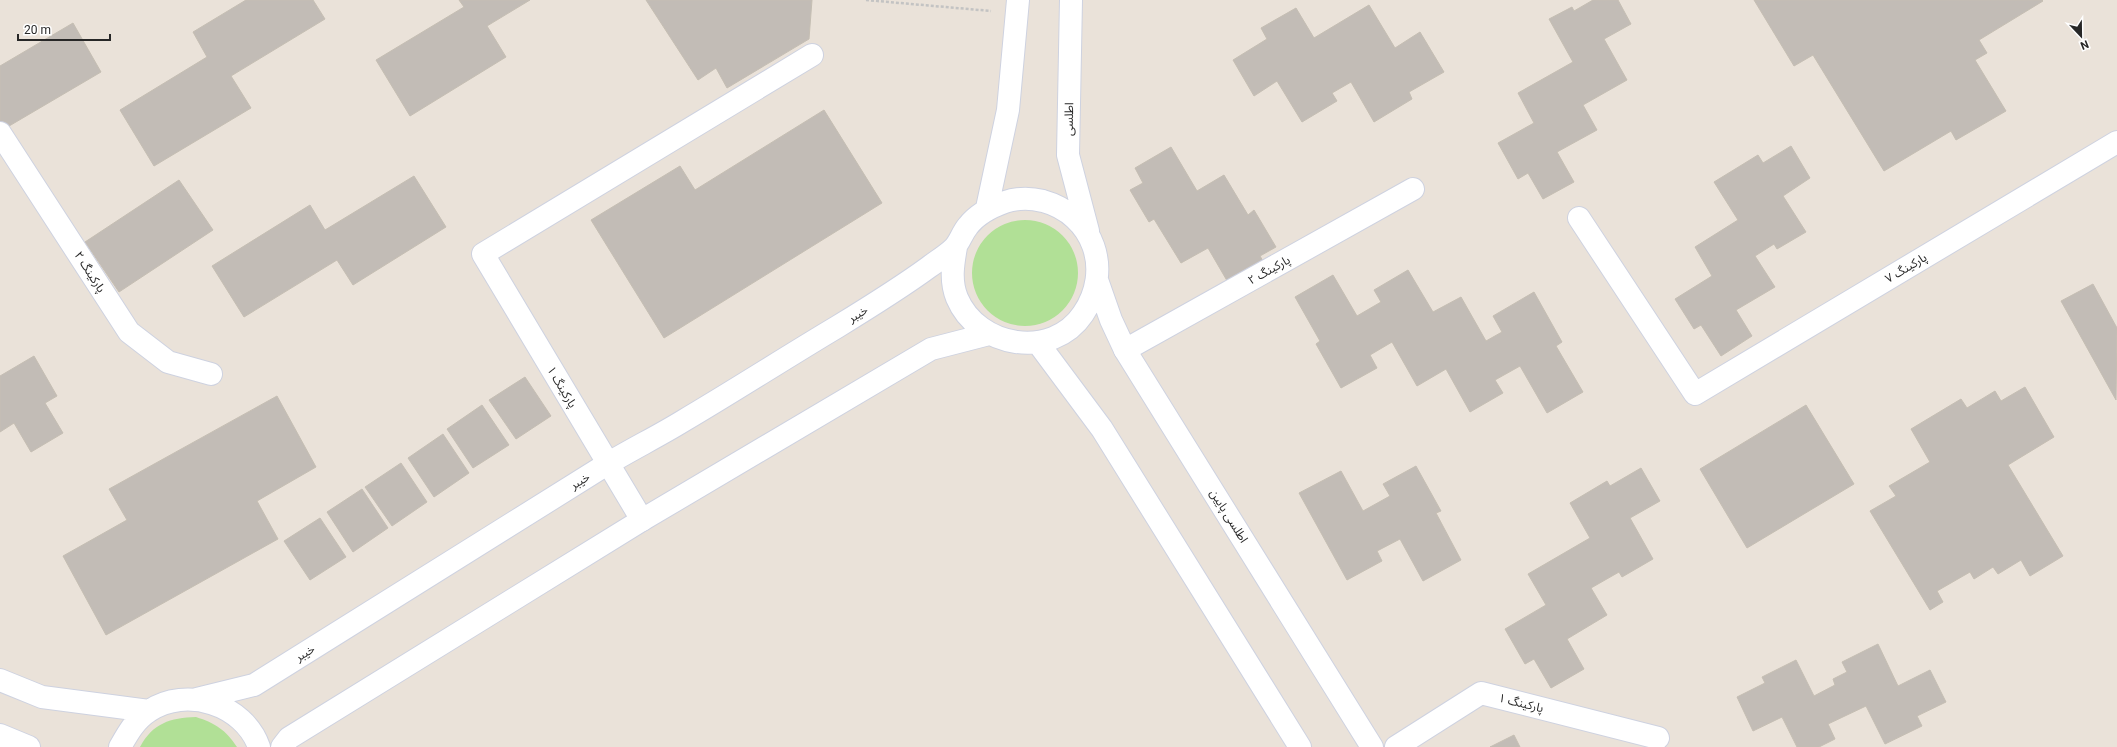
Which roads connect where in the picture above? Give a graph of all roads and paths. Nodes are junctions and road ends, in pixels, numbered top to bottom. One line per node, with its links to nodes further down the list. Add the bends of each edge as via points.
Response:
1 (866, 0): 3 (path)
2 (1071, 0): 10 (street, اطلسی, via 1068,155)
3 (1017, 6): 8 (street, via 1008,110)
4 (812, 55): 17 (street, پارکینگ ۱, via 483,254)
5 (0, 133): 16 (street, پارکینگ ۲, via 129,332 168,362)
6 (2117, 142): 9 (street, پارکینگ ۷, via 1695,394)
7 (1413, 189): 15 (street, پارکینگ ۲)
8 (987, 208): 10 (street, via 1010,200 1033,198 1055,205 1075,217); 11 (street, via 968,225)
9 (1579, 218)
10 (1089, 236): 12 (street, via 1097,257)
11 (956, 247): 13 (street, via 952,272 957,297 970,319); 17 (street, خیبر, via 904,286 682,422)
12 (1097, 280): 14 (street, via 1091,302 1078,321 1060,335); 15 (street, اطلسی پایین)
13 (989, 334): 14 (street, via 1013,343); 18 (street, via 931,349)
14 (1038, 342): 28 (street, via 1102,429)
15 (1125, 350): 29 (street, اطلسی پایین)
16 (211, 374)
17 (608, 464): 18 (street, پارکینگ ۱); 20 (street, خیبر, via 254,685)
18 (642, 520): 27 (street, via 289,738)
19 (0, 680): 21 (street, via 42,697)
20 (197, 699): 21 (street, via 172,701); 26 (street, via 222,706 242,721)
21 (149, 711): 25 (street, via 131,727)
22 (0, 735): 24 (street)
23 (1658, 738): 30 (street, پارکینگ ۱, via 1481,693)
24 (29, 747)
25 (120, 747)
26 (259, 747)
27 (282, 747)
28 (1300, 747)
29 (1372, 747)
30 (1396, 747)

